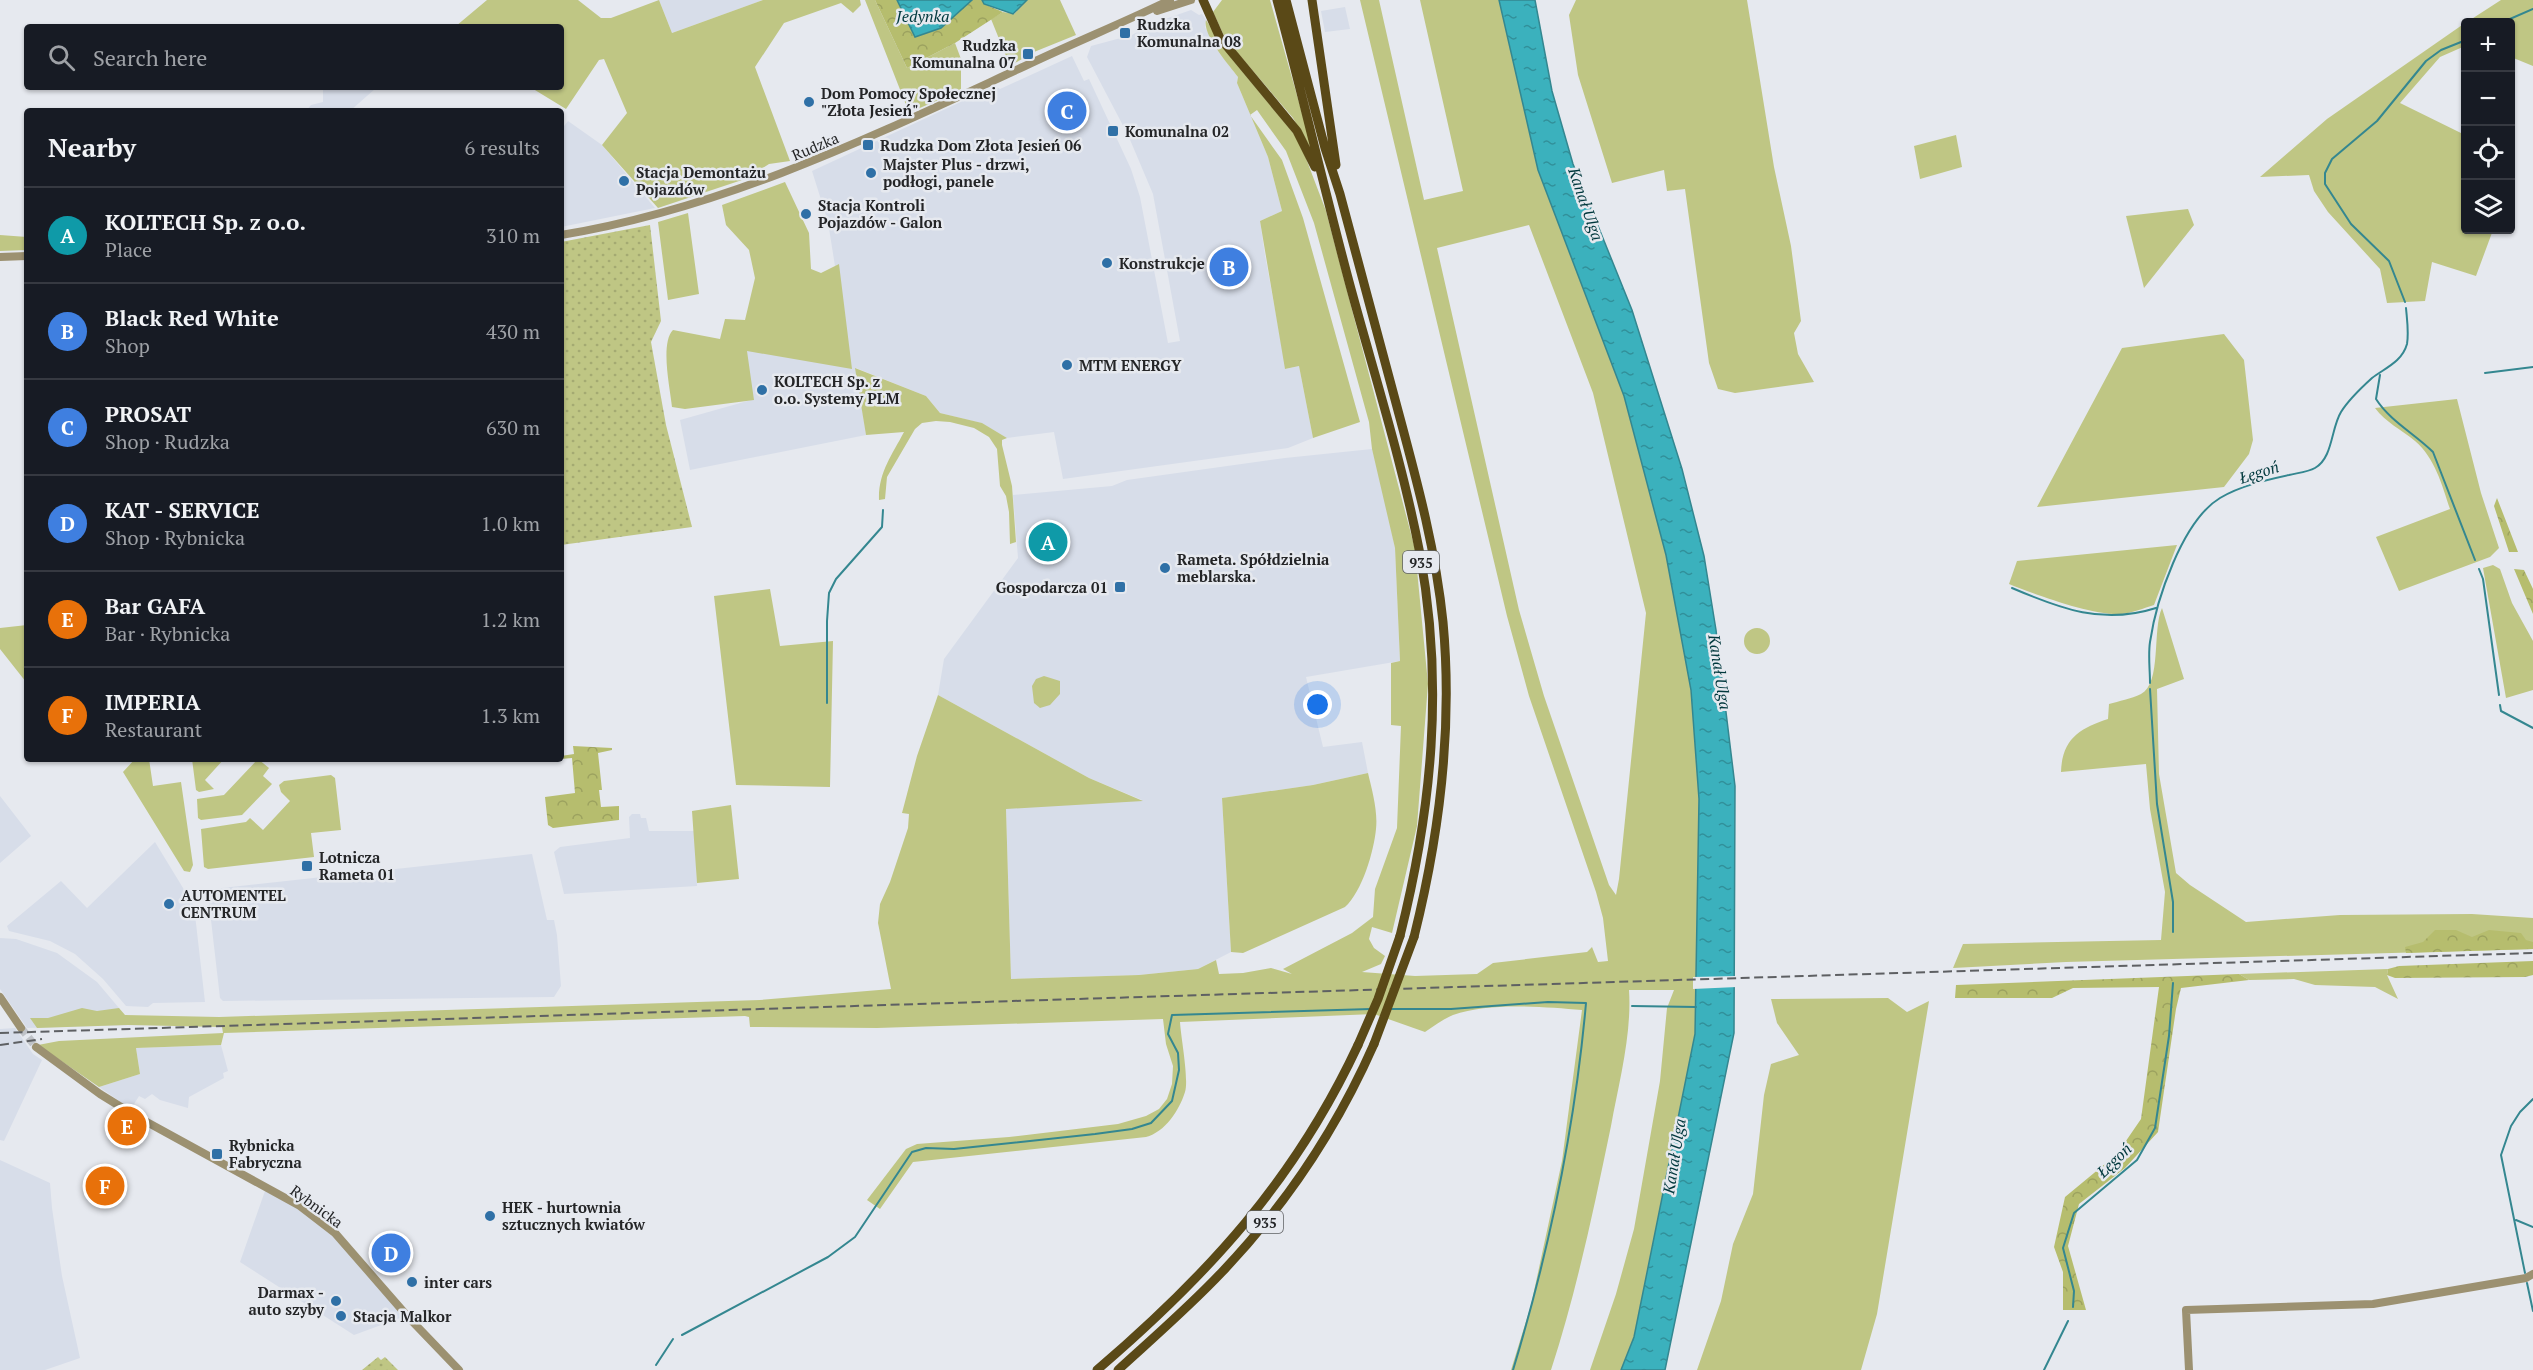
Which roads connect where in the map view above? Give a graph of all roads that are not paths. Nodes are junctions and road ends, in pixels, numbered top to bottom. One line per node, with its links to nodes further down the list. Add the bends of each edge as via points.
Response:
1 (1170, 0): 7 (street, Rudzka)
2 (1191, 0): 7 (street, Rudzka)
3 (1203, 0): 9 (main road, via 1220,38 1297,131 1311,155)
4 (1277, 0): 9 (main road, 935)
5 (1286, 0): 8 (main road, 935)
6 (1312, 0): 8 (main road)
7 (1133, 18): 10 (street, Rudzka, via 794,170 688,206)
8 (1340, 194): 19 (main road, 935, bridge, via 1425,511 1443,622 1447,705 1444,781 1433,855 1414,937 1391,1003 1340,1112 1265,1222 1198,1296)
9 (1326, 197): 18 (main road, 935, bridge, via 1420,554 1430,627 1433,704 1430,780 1420,852 1400,936 1378,999 1322,1115 1254,1215 1200,1274)
10 (564, 234)
11 (24, 256): 12 (street)
12 (0, 257)
13 (0, 998): 14 (street)
14 (21, 1028)
15 (36, 1047): 17 (street, Rybnicka, via 134,1115 300,1206 335,1233)
16 (2533, 1274): 20 (street, via 2373,1304 2186,1310)
17 (459, 1370)
18 (1097, 1370)
19 (1118, 1370)
20 (2188, 1370)

